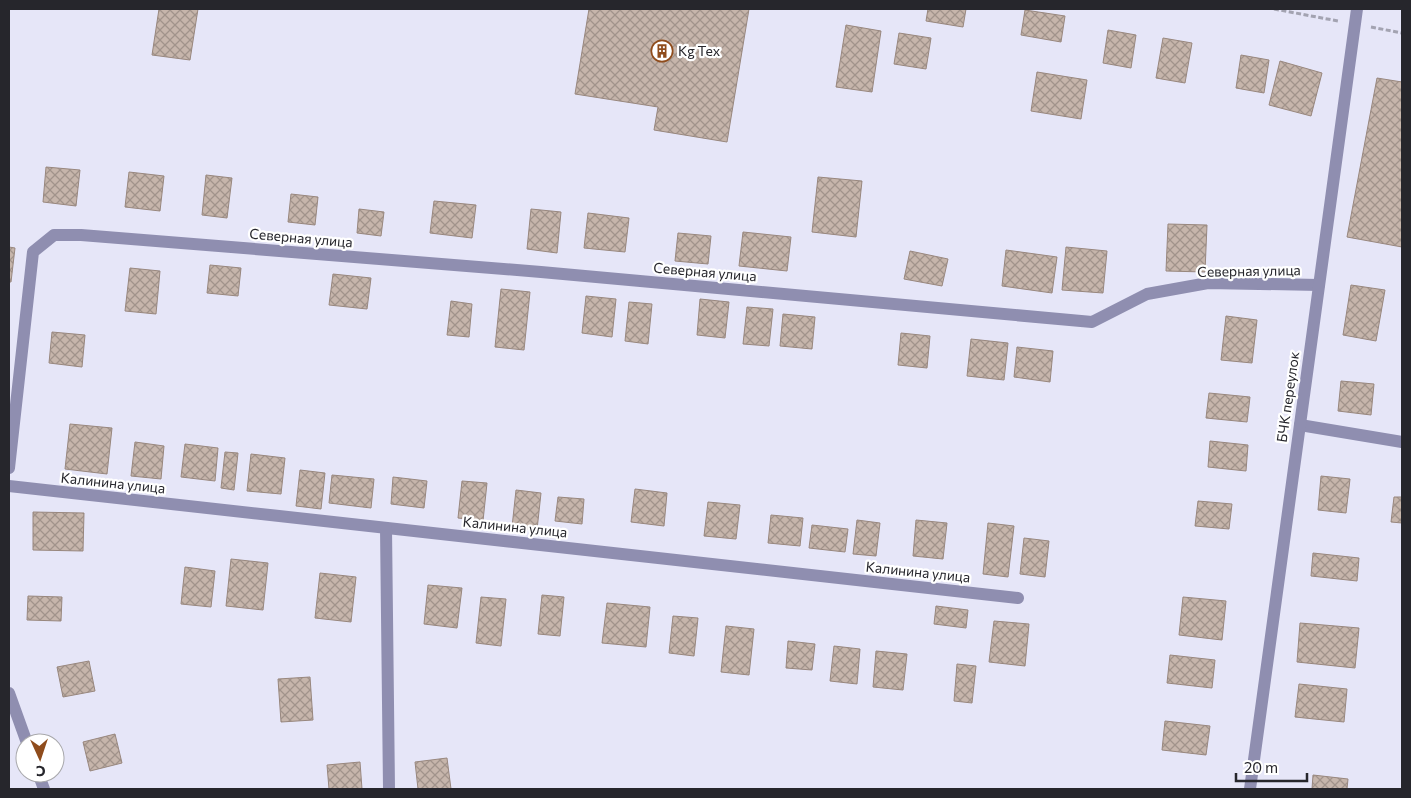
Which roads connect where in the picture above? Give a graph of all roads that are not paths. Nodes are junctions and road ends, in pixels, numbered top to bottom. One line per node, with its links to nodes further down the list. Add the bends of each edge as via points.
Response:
1 (1357, 9): 2 (street, БЧК переулок)
2 (1319, 285): 3 (street, БЧК переулок); 5 (street, Северная улица, via 1208,283 1147,294 1092,322 541,272 80,235 54,236 33,252)
3 (1300, 425): 4 (street); 12 (street, БЧК переулок)
4 (1402, 442)
5 (9, 468)
6 (9, 486): 7 (street, Калинина улица)
7 (386, 528): 8 (street, Калинина улица); 11 (street)
8 (1018, 598)
9 (9, 693): 10 (street)
10 (23, 733)
11 (389, 789)
12 (1250, 789)

